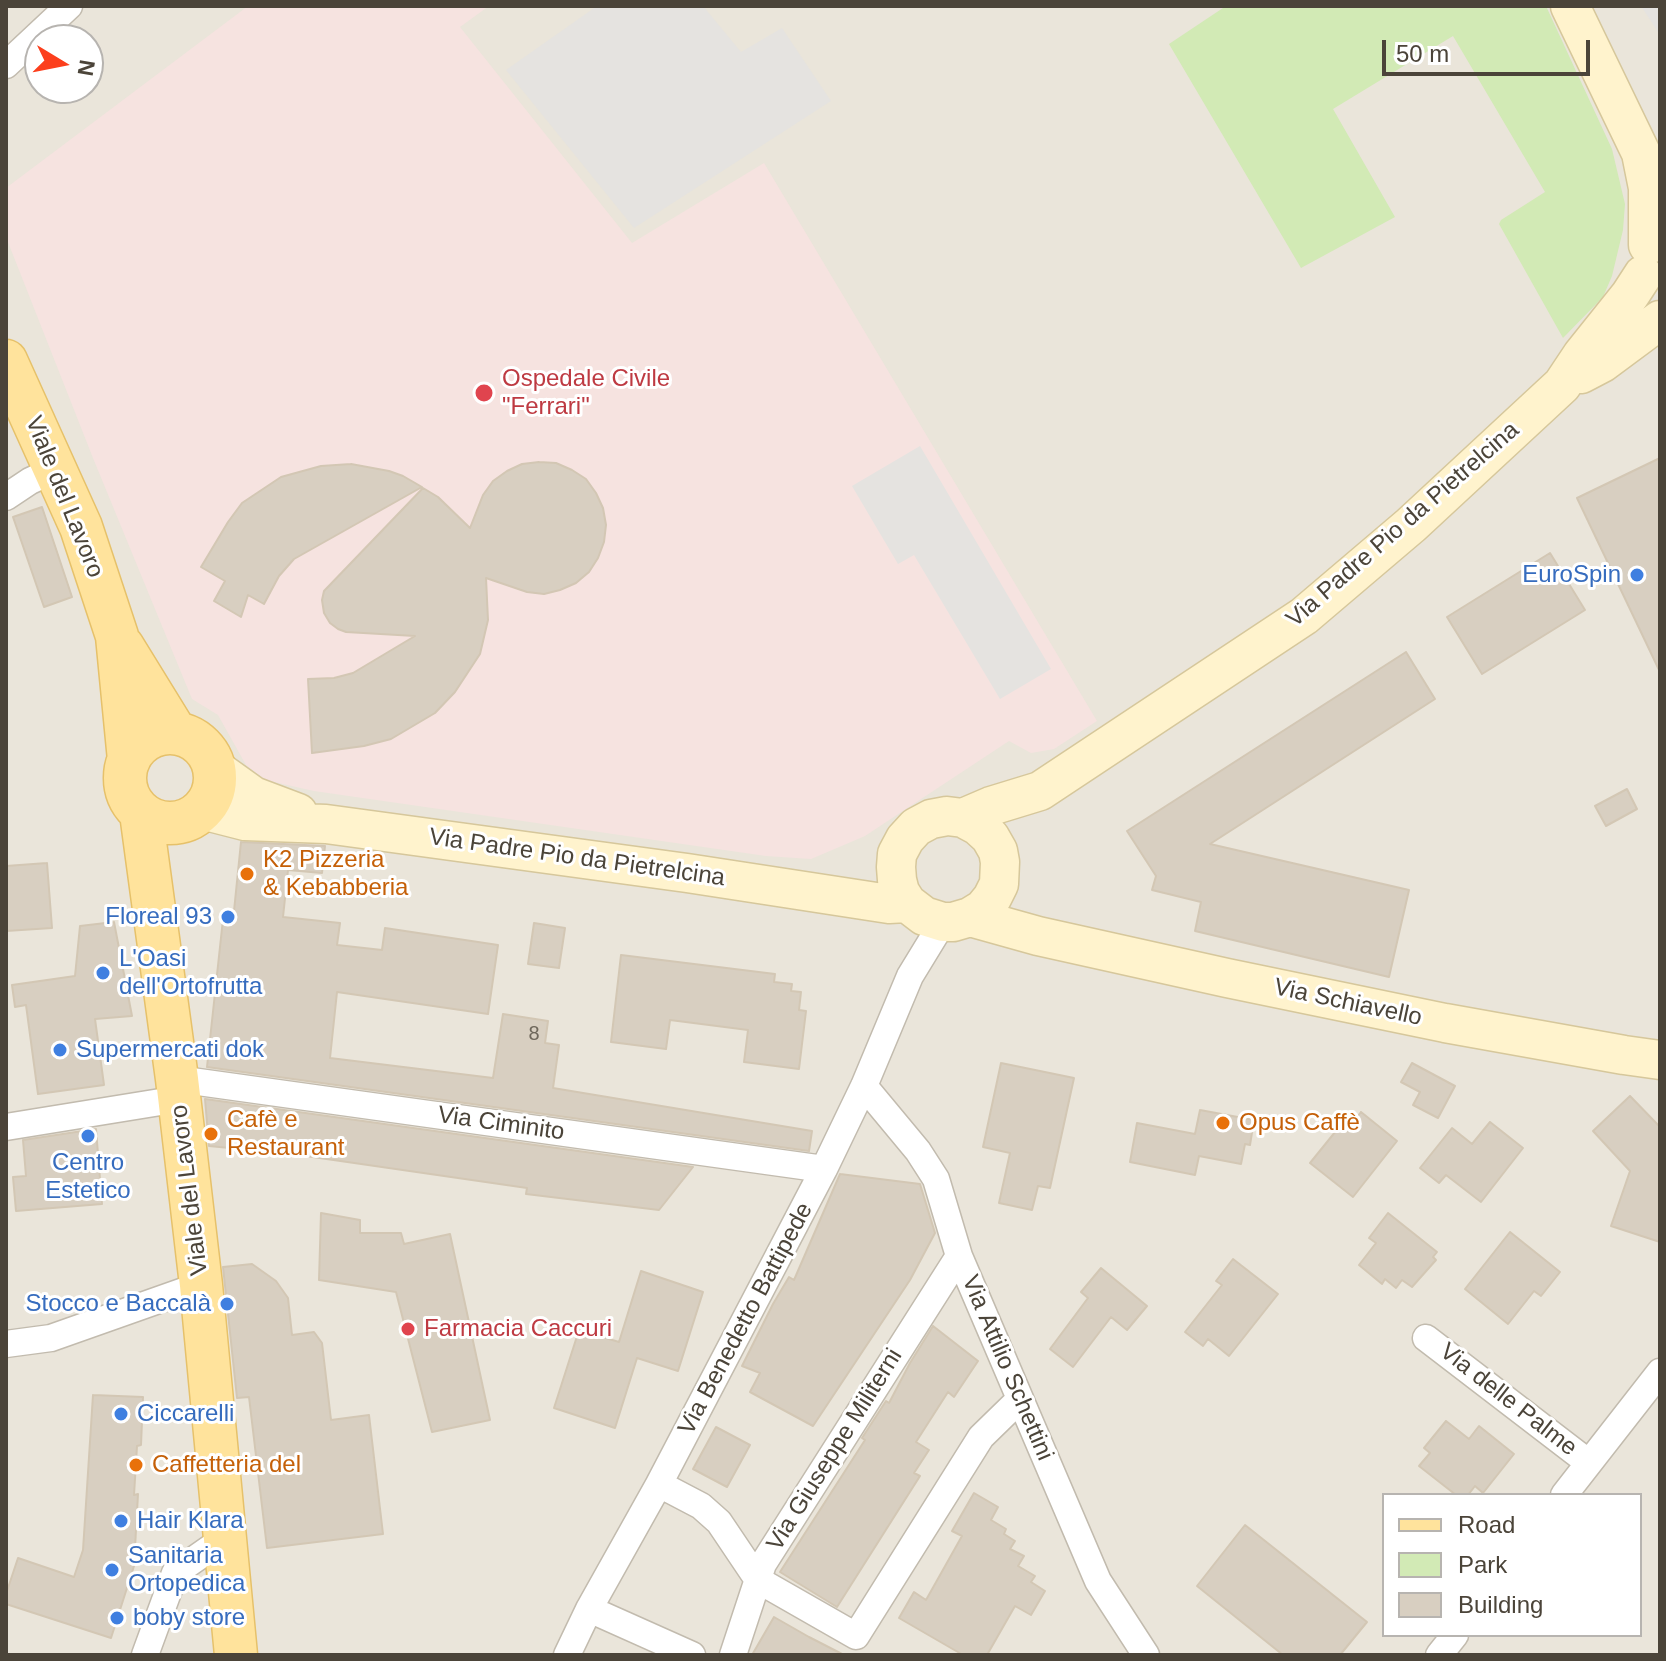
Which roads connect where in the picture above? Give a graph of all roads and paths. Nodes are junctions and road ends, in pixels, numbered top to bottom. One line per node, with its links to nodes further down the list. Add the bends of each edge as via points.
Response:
1 (69, 6): 3 (street)
2 (1570, 6): 4 (street)
3 (6, 65)
4 (1650, 164): 5 (street)
5 (1653, 263): 8 (street, Via Padre Pio da Pietrelcina)
6 (1660, 320): 8 (street, Via Padre Pio da Pietrelcina)
7 (7, 368): 9 (main road, Viale del Lavoro)
8 (1562, 385): 15 (street, Via Padre Pio da Pietrelcina, via 1304,616)
9 (56, 469): 10 (street); 11 (main road, Viale del Lavoro)
10 (6, 497)
11 (117, 636): 12 (main road, Viale del Lavoro); 13 (main road, Viale del Lavoro)
12 (176, 733): 13 (main road, via 148,739); 14 (main road, via 200,745)
13 (129, 760): 16 (main road, via 126,788)
14 (214, 768): 17 (main road, via 211,797); 19 (street, Via Padre Pio da Pietrelcina, via 253,796)
15 (1040, 791): 18 (street); 21 (street)
16 (141, 813): 17 (main road, via 169,823); 24 (main road, Viale del Lavoro)
17 (193, 815): 19 (street, Via Padre Pio da Pietrelcina); 24 (main road, Viale del Lavoro)
18 (963, 818): 20 (street, via 931,819 916,827); 21 (street, via 990,837)
19 (326, 824): 22 (street, Via Padre Pio da Pietrelcina)
20 (897, 854): 22 (street); 23 (street, via 900,892)
21 (998, 868): 23 (street, via 992,898 983,909); 25 (street)
22 (827, 893): 23 (street, Via Padre Pio da Pietrelcina)
23 (934, 913): 25 (street, Via Schiavello); 27 (street, Via Benedetto Battipede)
24 (154, 917): 28 (main road, Viale del Lavoro)
25 (1038, 936): 26 (street, Via Schiavello, via 1445,1023)
26 (1660, 1060)
27 (864, 1086): 30 (street, Via Benedetto Battipede); 31 (street, Via Attilio Schettini, via 936,1179)
28 (178, 1089): 29 (street, Via Ciminito); 30 (street, Via Ciminito); 32 (main road, Viale del Lavoro)
29 (6, 1127)
30 (824, 1169): 38 (street, Via Benedetto Battipede)
31 (959, 1256): 36 (street, Via Attilio Schettini); 41 (street, Via Giuseppe Militerni, via 763,1564)
32 (201, 1285): 34 (street, via 51,1338); 40 (main road, Viale del Lavoro)
33 (1426, 1338): 37 (street, Via delle Palme)
34 (6, 1344)
35 (1660, 1372): 37 (street, Via delle Palme)
36 (1019, 1400): 41 (street, via 981,1437 856,1636); 49 (street, Via Attilio Schettini, via 1098,1581)
37 (1589, 1463): 39 (street, Via delle Palme)
38 (659, 1484): 41 (street, via 719,1522); 42 (street, Via Benedetto Battipede)
39 (1566, 1493)
40 (225, 1538): 44 (street, via 175,1573); 45 (main road, Viale del Lavoro)
41 (758, 1580): 48 (street, Via Giuseppe Militerni)
42 (589, 1609): 46 (street, Via Benedetto Battipede); 47 (street)
43 (1453, 1637): 50 (street)
44 (145, 1655)
45 (236, 1655)
46 (567, 1655)
47 (692, 1655)
48 (733, 1655)
49 (1146, 1655)
50 (1439, 1655)

